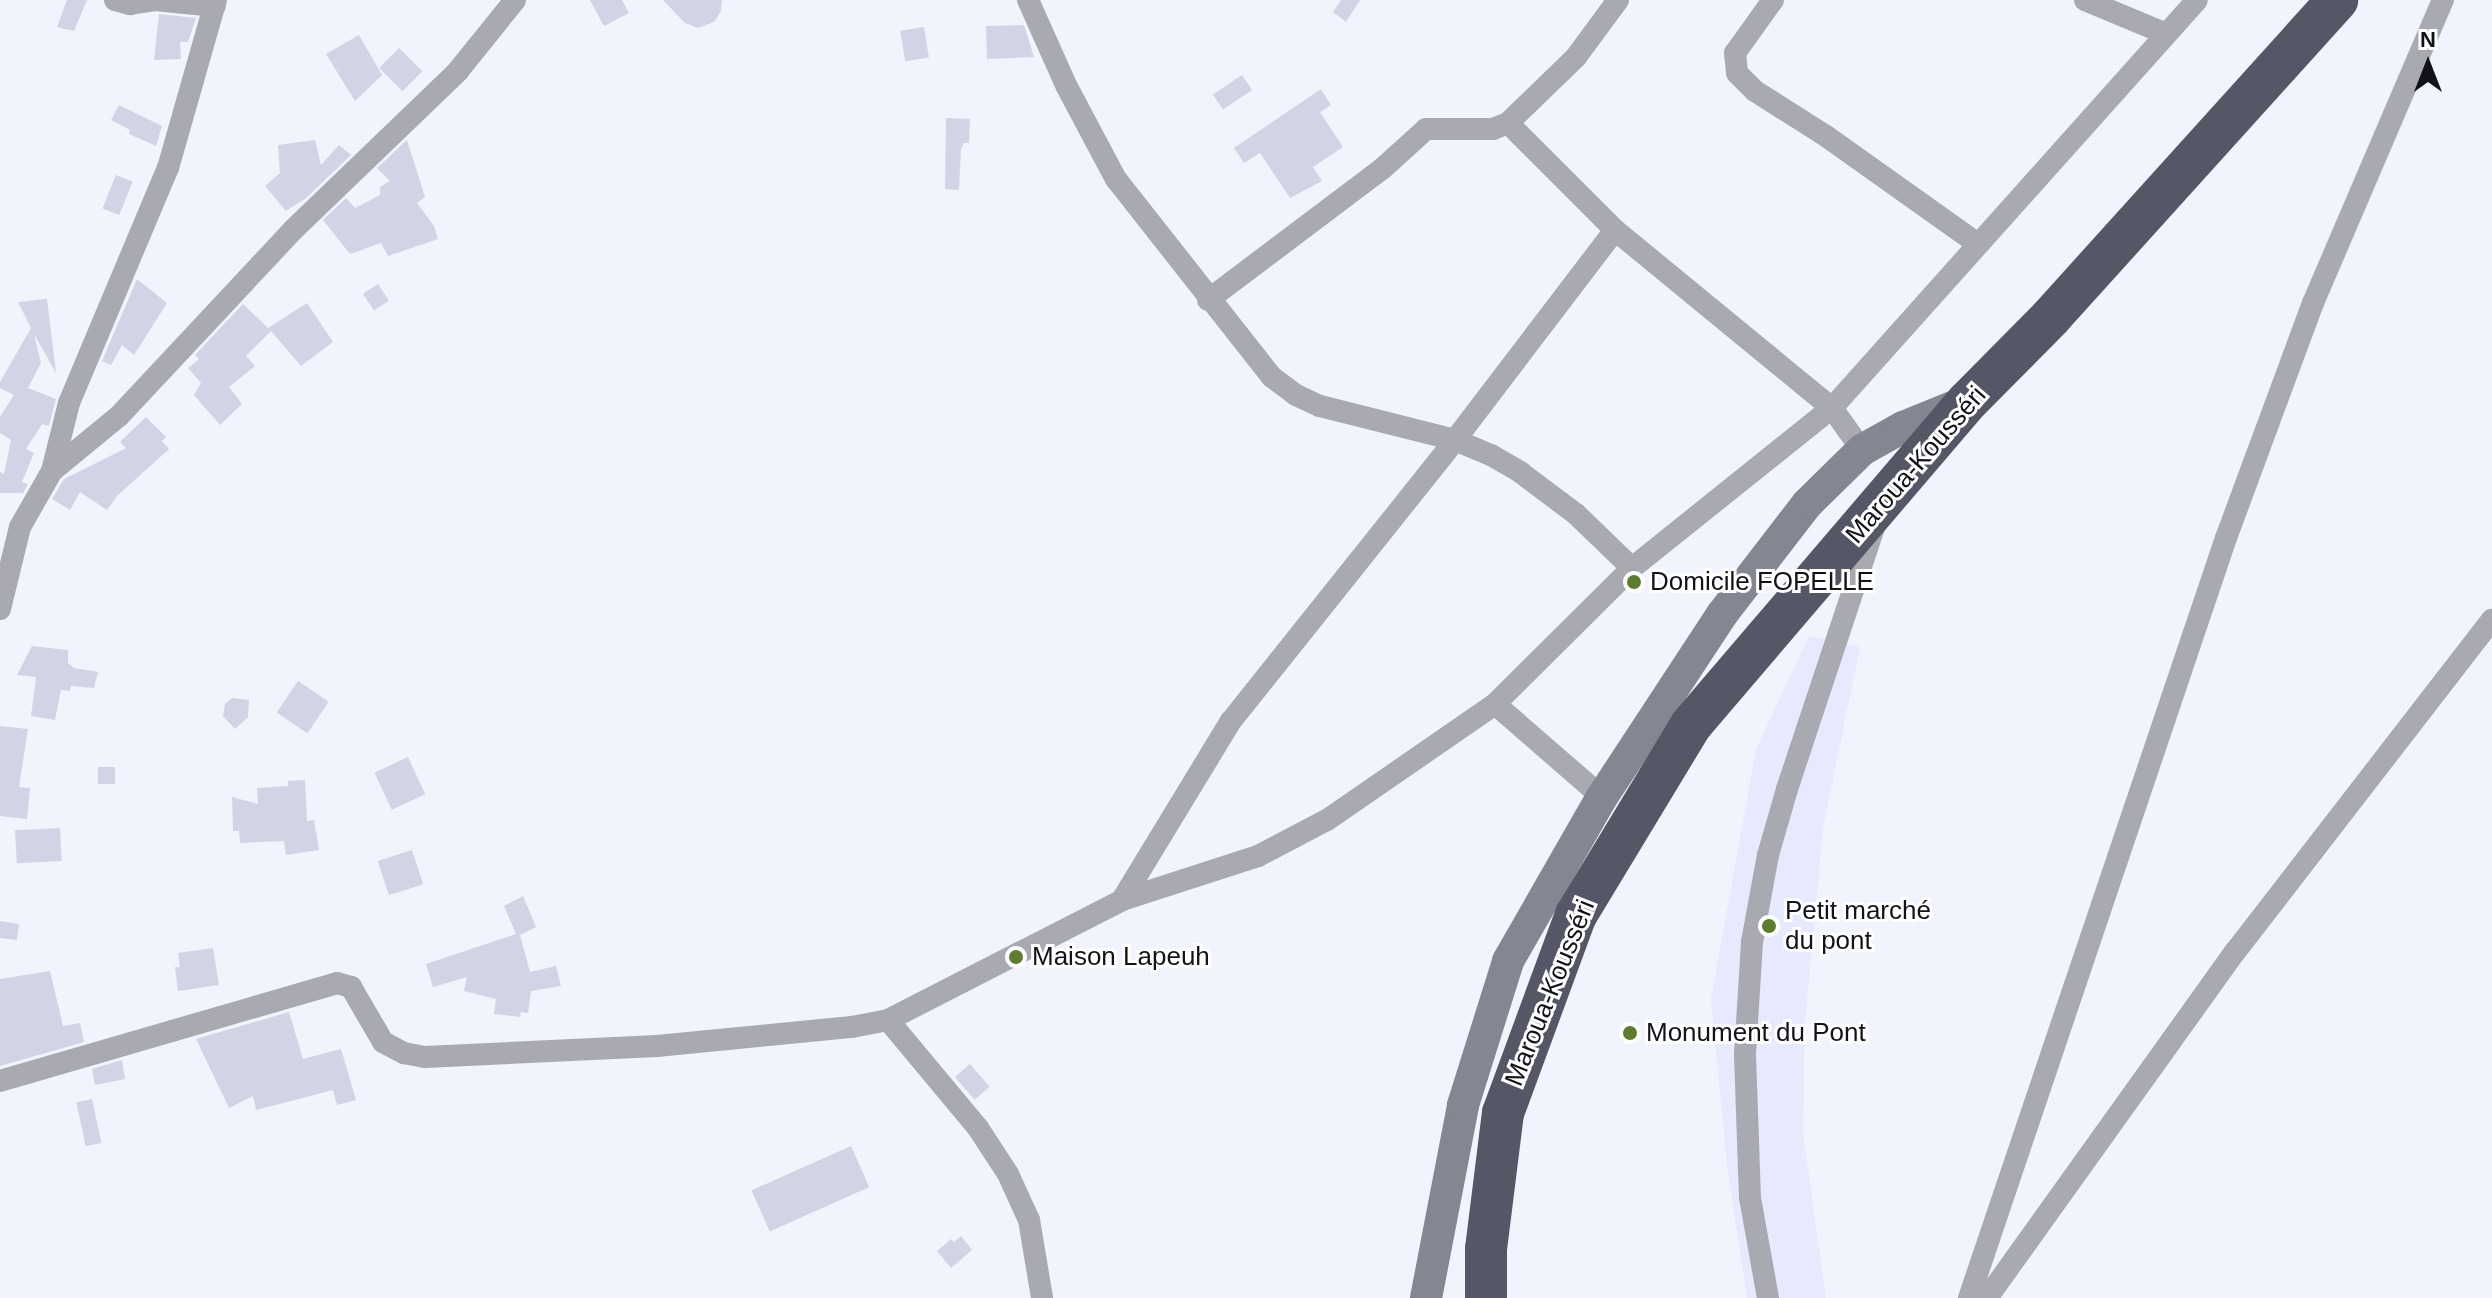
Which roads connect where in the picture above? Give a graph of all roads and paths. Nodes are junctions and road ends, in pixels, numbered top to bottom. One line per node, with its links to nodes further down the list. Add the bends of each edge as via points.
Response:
1 (115, 0): 10 (street)
2 (515, 0): 20 (street, via 458,71 293,230 119,416)
3 (1028, 0): 15 (street, via 1116,179)
4 (1618, 0): 12 (street, via 1576,57)
5 (1773, 0): 14 (street, via 1735,53 1737,73 1755,91)
6 (2085, 0): 11 (street)
7 (2197, 0): 11 (street)
8 (2337, 0): 16 (highway, Maroua-Kousséri, via 2051,317)
9 (2443, 0): 36 (street, via 2313,303 2226,538)
10 (216, 3): 20 (street, via 168,168 69,403)
11 (2164, 33): 14 (street)
12 (1508, 123): 13 (street); 15 (street, via 1493,129 1426,129 1382,169)
13 (1615, 230): 17 (street); 18 (street)
14 (1978, 244): 17 (street)
15 (1208, 300): 18 (street, via 1272,377 1296,395 1320,406)
16 (1968, 401): 19 (street); 21 (highway, Maroua-Kousséri)
17 (1832, 408): 19 (street); 24 (street)
18 (1455, 440): 24 (street, via 1535,482); 29 (street, via 1231,721)
19 (1862, 450): 28 (street, via 1807,504 1723,613)
20 (52, 471): 22 (street)
21 (1882, 503): 34 (highway, Maroua-Kousséri, via 1691,725 1576,915 1503,1113 1486,1249); 35 (street, via 1787,789 1752,942 1745,1054 1750,1198)
22 (20, 527): 23 (street); 25 (street)
23 (0, 539)
24 (1632, 568): 27 (street)
25 (0, 609)
26 (2492, 620): 37 (street, via 2235,952)
27 (1495, 704): 28 (street); 29 (street, via 1299,835 1258,856)
28 (1602, 797): 33 (street, via 1508,961 1463,1105)
29 (1122, 900): 30 (street)
30 (888, 1020): 31 (street, via 657,1046 425,1057 383,1042 351,987 337,983); 32 (street, via 978,1128 1008,1174 1029,1220)
31 (0, 1081)
32 (1042, 1298)
33 (1426, 1298)
34 (1486, 1298)
35 (1768, 1298)
36 (1969, 1298)
37 (1987, 1298)

